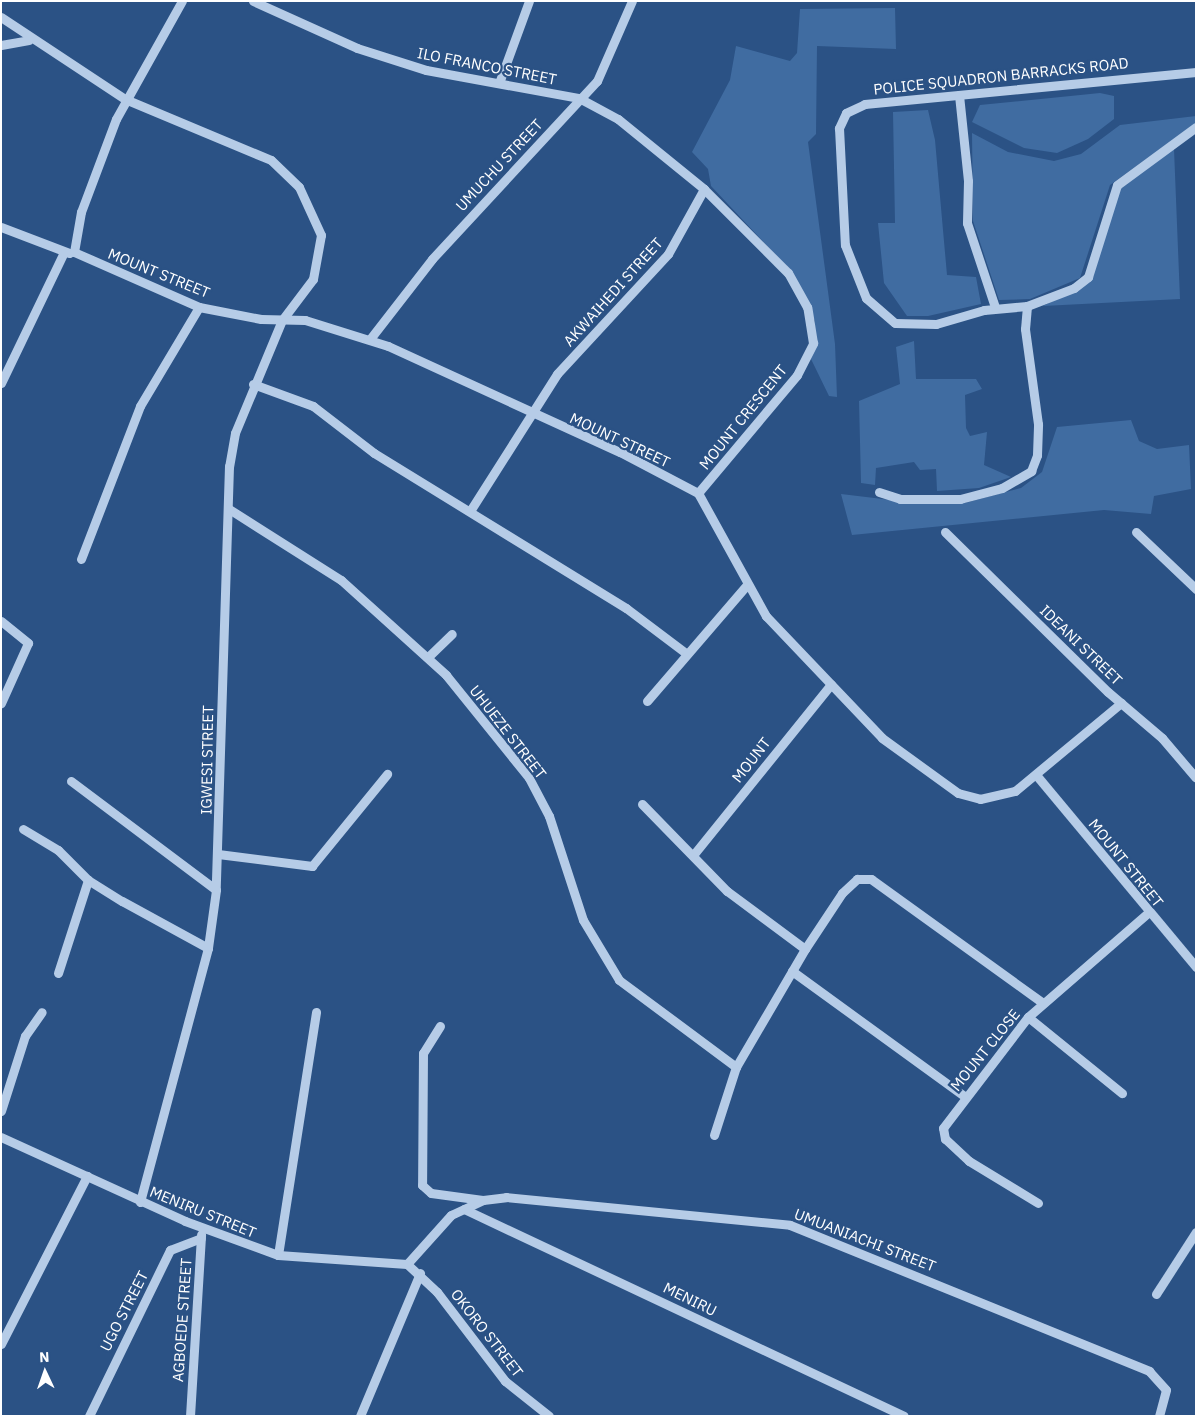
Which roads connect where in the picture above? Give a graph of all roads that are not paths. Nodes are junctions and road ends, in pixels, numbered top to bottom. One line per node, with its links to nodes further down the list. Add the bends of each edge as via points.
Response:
1 (182, 1): 12 (street)
2 (253, 1): 9 (street, ILO FRANCO STREET, via 357,48 426,70)
3 (529, 1): 9 (street)
4 (632, 1): 11 (street, UMUCHU STREET, via 597,80)
5 (1, 17): 6 (street, IGWESI STREET)
6 (29, 40): 7 (street); 12 (street, IGWESI STREET)
7 (1, 45)
8 (1196, 72): 10 (street, POLICE SQUADRON BARRACKS ROAD)
9 (498, 83): 11 (street, ILO FRANCO STREET)
10 (959, 95): 20 (street, via 968,181 967,222); 20 (street, POLICE SQUADRON BARRACKS ROAD, via 865,104 846,113 839,128 845,245 866,298 895,323 936,324)
11 (579, 98): 14 (street, via 630,128); 22 (street, UMUCHU STREET, via 432,258)
12 (125, 99): 16 (street, via 87,194); 21 (street, IGWESI STREET, via 271,160 299,187 321,235 322,250 314,279)
13 (1196, 128): 18 (street, POLICE SQUADRON BARRACKS ROAD, via 1117,185 1088,277 1074,288)
14 (704, 189): 25 (street, AKWAIHEDI STREET, via 668,254 557,374); 27 (street, MOUNT CRESCENT, via 788,273 807,307 813,343 797,376)
15 (1, 227): 17 (street)
16 (74, 252): 17 (street); 19 (street, MOUNT STREET)
17 (63, 254): 23 (street)
18 (1027, 306): 20 (street, POLICE SQUADRON BARRACKS ROAD); 26 (street, via 1025,329 1038,445 1031,470 1019,480 960,498 900,499)
19 (199, 307): 21 (street, MOUNT STREET); 32 (street, via 140,406)
20 (995, 308)
21 (282, 320): 22 (street, MOUNT STREET, via 305,320); 24 (street, IGWESI STREET)
22 (370, 339): 25 (street, MOUNT STREET)
23 (1, 383)
24 (253, 384): 28 (street, IGWESI STREET, via 235,432); 29 (street, via 313,406 374,453)
25 (534, 414): 27 (street, MOUNT STREET); 29 (street, AKWAIHEDI STREET)
26 (878, 492)
27 (698, 493): 34 (street)
28 (229, 509): 39 (street, UHUEZE STREET, via 340,580); 50 (street, IGWESI STREET)
29 (470, 511): 38 (street, via 626,608)
30 (945, 532): 43 (street, IDEANI STREET)
31 (1136, 532): 33 (street)
32 (81, 559)
33 (1192, 577): 35 (street)
34 (746, 586): 38 (street); 40 (street, via 782,634)
35 (1196, 589)
36 (1, 621): 42 (street, via 28,643)
37 (452, 634): 39 (street)
38 (687, 654): 41 (street)
39 (428, 657): 65 (street, UHUEZE STREET, via 529,778 549,816 583,920 619,980)
40 (831, 684): 45 (street, via 890,745 958,793 980,799 998,797); 51 (street, MOUNT)
41 (647, 701)
42 (1, 703)
43 (1121, 703): 45 (street); 46 (street, IDEANI STREET, via 1162,738)
44 (387, 774): 50 (street, via 312,866)
45 (1037, 776): 54 (street, MOUNT STREET)
46 (1196, 778)
47 (71, 781): 53 (street)
48 (642, 804): 51 (street)
49 (23, 830): 52 (street, via 58,850)
50 (218, 854): 53 (street, IGWESI STREET)
51 (694, 854): 56 (street, via 727,892)
52 (88, 880): 55 (street); 59 (street)
53 (216, 890): 55 (street, IGWESI STREET)
54 (1149, 912): 57 (street, MOUNT STREET); 60 (street, MOUNT CLOSE)
55 (208, 948): 73 (street, IGWESI STREET)
56 (805, 949): 58 (street); 60 (street, via 852,883 871,879)
57 (1196, 967)
58 (792, 971): 65 (street); 67 (street)
59 (58, 973)
60 (1043, 1003): 63 (street, MOUNT CLOSE)
61 (42, 1012): 68 (street, via 25,1036)
62 (316, 1012): 79 (street)
63 (1028, 1017): 66 (street); 67 (street, MOUNT CLOSE)
64 (440, 1026): 72 (street, via 422,1054 422,1185 431,1193)
65 (736, 1068): 69 (street)
66 (1122, 1093)
67 (964, 1096): 74 (street, MOUNT CLOSE, via 943,1128 945,1139 980,1170)
68 (1, 1111)
69 (714, 1135)
70 (1, 1137): 71 (street, MENIRU STREET)
71 (86, 1176): 73 (street, MENIRU STREET); 83 (street)
72 (483, 1200): 75 (street, UMUANIACHI STREET); 89 (street, UMUANIACHI STREET, via 542,1199 790,1225 1149,1371 1166,1390)
73 (140, 1202): 76 (street, MENIRU STREET)
74 (1038, 1203)
75 (464, 1209): 80 (street, UMUANIACHI STREET, via 434,1230); 88 (street, MENIRU)
76 (203, 1227): 78 (street, AGBOEDE STREET); 79 (street, MENIRU STREET)
77 (1196, 1232): 82 (street)
78 (201, 1238): 84 (street, UGO STREET, via 170,1250); 85 (street, AGBOEDE STREET)
79 (278, 1255): 80 (street, MENIRU STREET)
80 (407, 1264): 81 (street, OKORO STREET)
81 (420, 1273): 86 (street); 87 (street, OKORO STREET, via 505,1382)
82 (1156, 1294)
83 (1, 1344)
84 (89, 1416)
85 (190, 1416)
86 (360, 1416)
87 (549, 1416)
88 (904, 1416)
89 (1159, 1416)

